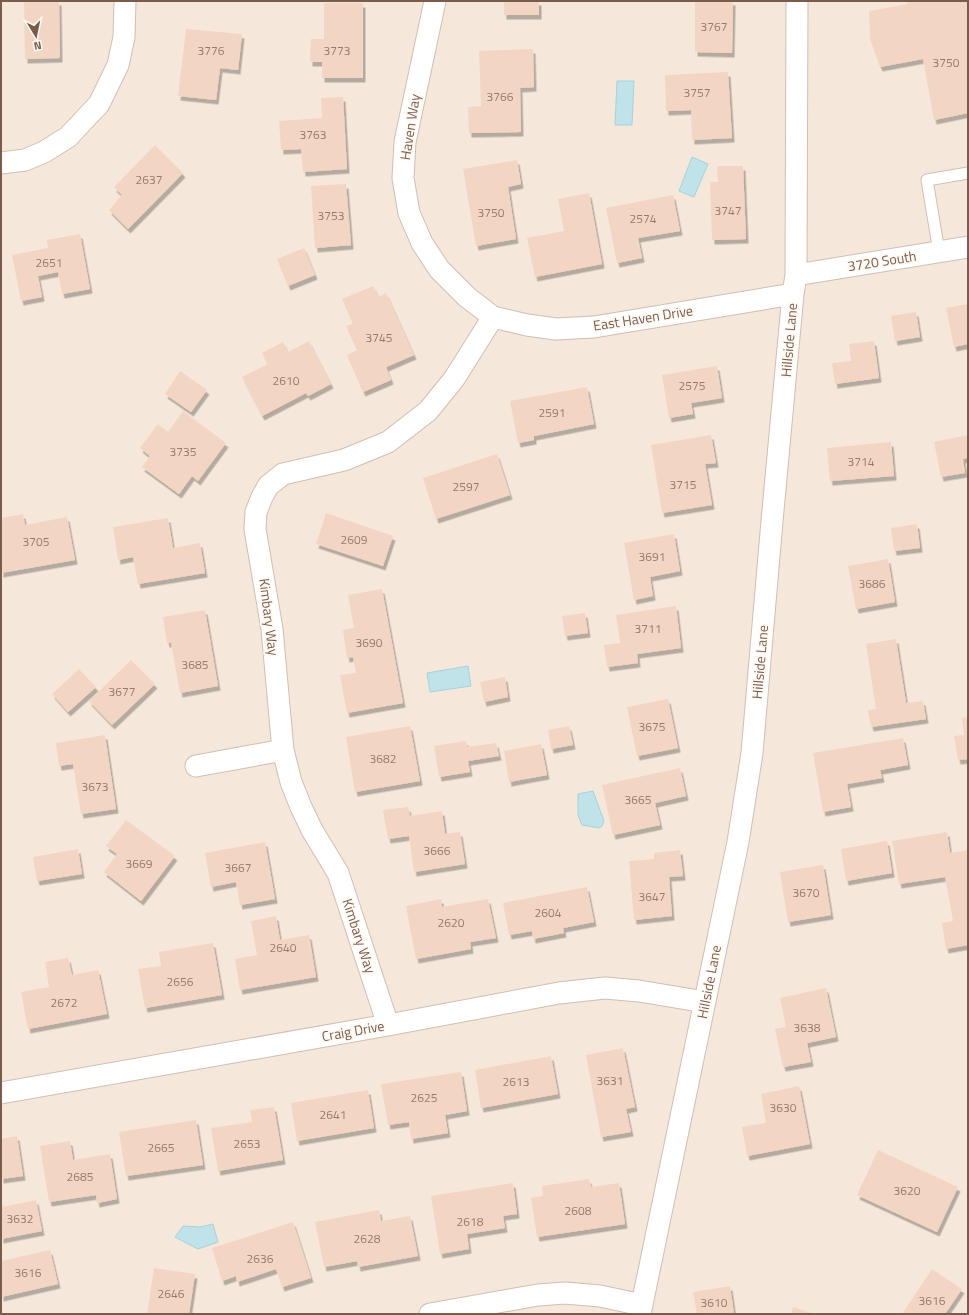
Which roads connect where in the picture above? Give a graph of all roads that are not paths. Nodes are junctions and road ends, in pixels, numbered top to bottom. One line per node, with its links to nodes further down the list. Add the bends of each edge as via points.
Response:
1 (125, 1): 4 (street, via 124,36 118,65 99,104 68,137 44,152 25,160)
2 (434, 1): 9 (street, Haven Way, via 405,142 403,178 410,213 422,243 439,269 467,297)
3 (798, 1): 8 (street, Hillside Lane)
4 (1, 163)
5 (968, 173): 7 (lane, via 927,180)
6 (968, 247): 7 (street, 3720 South)
7 (938, 252): 8 (street, 3720 South)
8 (794, 284): 9 (street, East Haven Drive, via 594,327 556,329); 12 (street, Hillside Lane, via 752,753 738,842)
9 (493, 317): 10 (street, Kimbary Way, via 454,379 428,411 417,420 388,442 344,460 283,474 268,486 262,496 256,512 255,529 272,629)
10 (284, 750): 11 (street); 13 (street, Kimbary Way, via 291,782 301,807 338,873)
11 (196, 766)
12 (705, 1002): 13 (street, Craig Drive, via 606,988 559,993); 15 (street, Hillside Lane)
13 (388, 1025): 14 (street, Craig Drive)
14 (1, 1093)
15 (641, 1309): 16 (street, via 600,1296 565,1293 538,1295)
16 (430, 1314)

